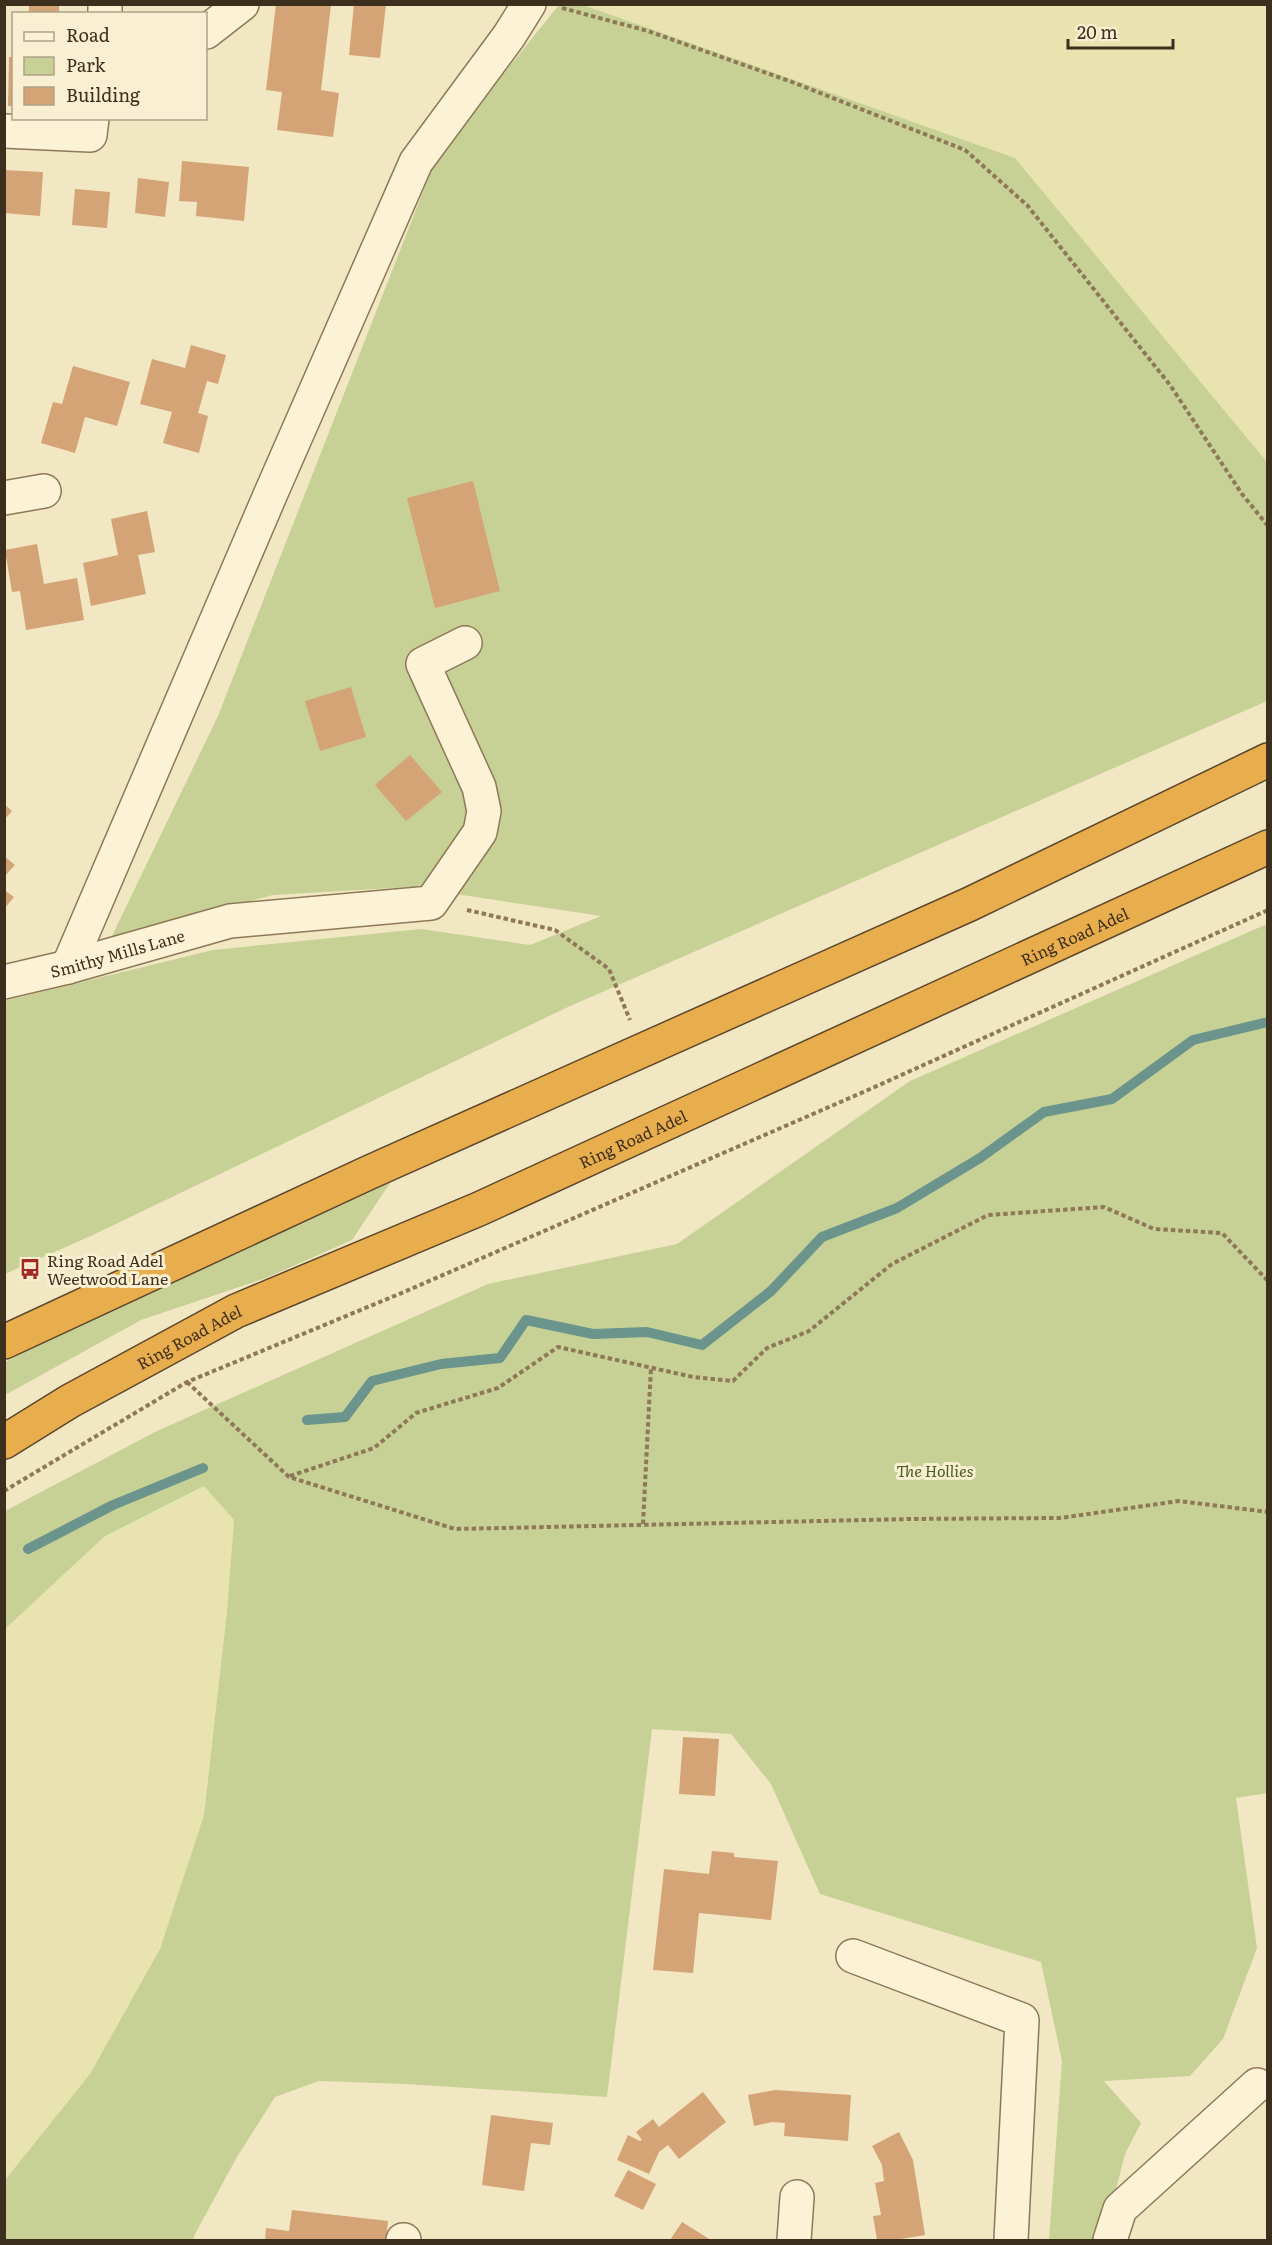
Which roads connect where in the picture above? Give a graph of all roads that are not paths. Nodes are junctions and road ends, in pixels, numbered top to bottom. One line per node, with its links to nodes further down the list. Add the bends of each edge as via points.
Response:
1 (242, 4): 3 (street)
2 (544, 6): 11 (street, via 509,36 416,162)
3 (207, 31)
4 (92, 120): 5 (street, via 90,135)
5 (4, 131)
6 (44, 491): 7 (street)
7 (4, 498)
8 (465, 643): 11 (street, Smithy Mills Lane, via 423,663 479,787 484,812 480,832 431,903 230,921)
9 (1268, 760): 13 (highway, via 970,904 370,1172)
10 (1268, 847): 14 (highway, Ring Road Adel, via 479,1209 236,1311 70,1401)
11 (68, 967): 12 (street, Smithy Mills Lane)
12 (4, 982)
13 (4, 1342)
14 (4, 1442)
15 (853, 1956): 19 (street, via 1022,2020)
16 (1257, 2085): 20 (street, via 1120,2209)
17 (797, 2197): 18 (street)
18 (794, 2241)
19 (1011, 2241)
20 (1110, 2241)

